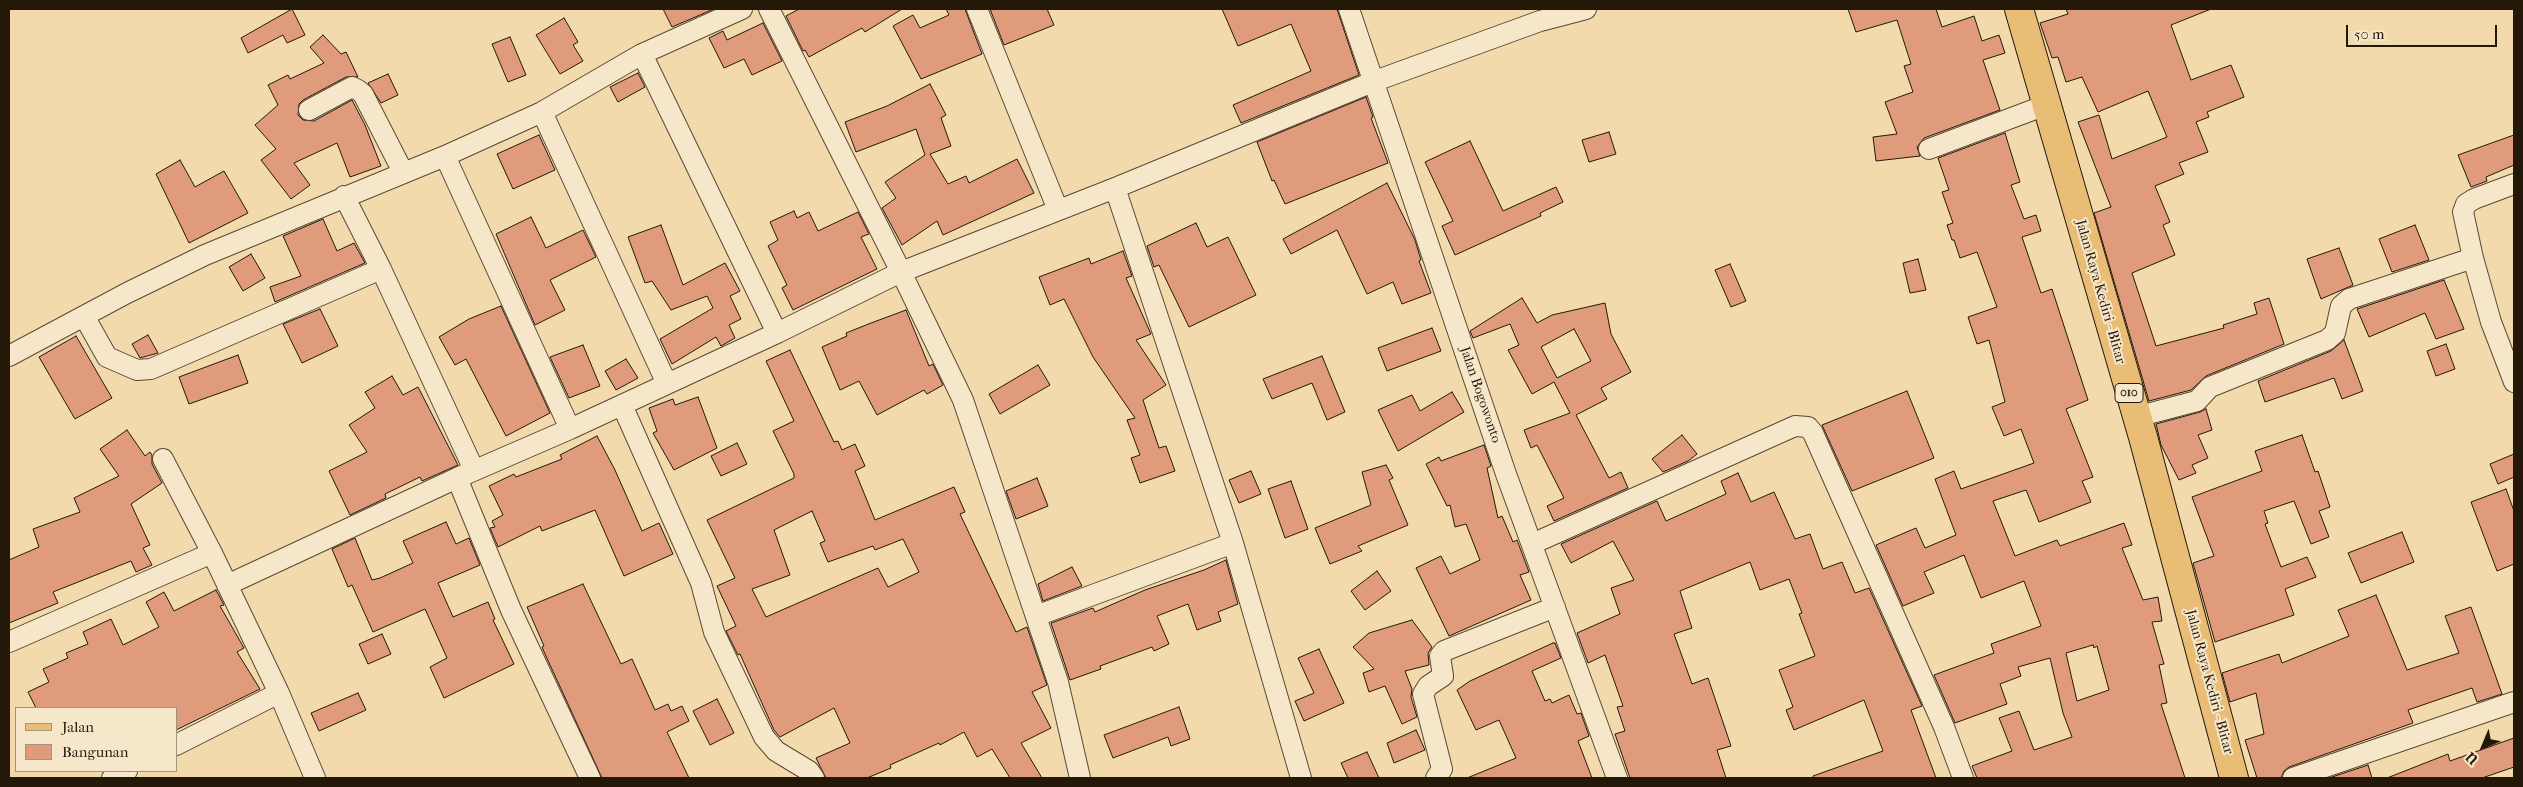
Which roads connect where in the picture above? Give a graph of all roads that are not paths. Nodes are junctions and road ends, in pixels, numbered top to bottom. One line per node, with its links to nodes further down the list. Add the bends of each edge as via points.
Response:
1 (742, 9): 7 (street)
2 (769, 9): 21 (street)
3 (977, 9): 18 (street)
4 (1349, 9): 8 (street, Jalan Bogowonto)
5 (1586, 9): 8 (street, via 1540,21)
6 (2019, 9): 9 (main road, Jalan Raya Kediri - Blitar / 010)
7 (642, 54): 11 (street); 23 (street)
8 (1375, 81): 16 (street); 33 (street, Jalan Bogowonto)
9 (2046, 106): 12 (street); 28 (main road, Jalan Raya Kediri - Blitar / 010)
10 (309, 110): 14 (street, via 352,87 358,90)
11 (542, 112): 13 (street); 26 (street)
12 (1930, 149)
13 (445, 156): 14 (street); 29 (street)
14 (403, 172): 17 (street)
15 (2514, 184): 19 (street, via 2466,204 2463,212)
16 (1116, 188): 18 (street); 32 (street)
17 (344, 196): 20 (street); 22 (street, via 205,256)
18 (1058, 210): 21 (street)
19 (2473, 258): 25 (street, via 2491,322); 28 (street, via 2349,299 2341,306 2335,333 2326,340 2210,387 2197,400)
20 (382, 269): 22 (street, via 151,369 137,370 107,357); 31 (street)
21 (901, 272): 23 (street); 37 (street, via 963,400)
22 (84, 316): 24 (street)
23 (777, 333): 26 (street)
24 (9, 356)
25 (2514, 382)
26 (667, 384): 27 (street)
27 (622, 405): 29 (street); 46 (street, via 701,583 714,632 764,737 776,751 809,771)
28 (2136, 417): 52 (main road, Jalan Raya Kediri - Blitar / 010)
29 (570, 429): 31 (street)
30 (163, 459): 34 (street)
31 (466, 474): 35 (street); 45 (street, via 511,610)
32 (1233, 543): 37 (street); 48 (street)
33 (1532, 544): 36 (street, Jalan Bogowonto); 51 (street, via 1795,426 1808,427 1944,727)
34 (212, 553): 35 (street); 38 (street)
35 (227, 585): 39 (street)
36 (1555, 607): 49 (street, via 1444,651 1440,656 1444,676 1424,689 1423,694 1442,769); 50 (street, Jalan Bogowonto)
37 (1036, 616): 47 (street, via 1058,682)
38 (9, 642)
39 (279, 693): 41 (street); 44 (street)
40 (2514, 702): 53 (street)
41 (178, 744)
42 (125, 772): 43 (street)
43 (112, 778)
44 (315, 778)
45 (590, 778)
46 (814, 778)
47 (1080, 778)
48 (1301, 778)
49 (1436, 778)
50 (1618, 778)
51 (1963, 778)
52 (2234, 778)
53 (2292, 778)

